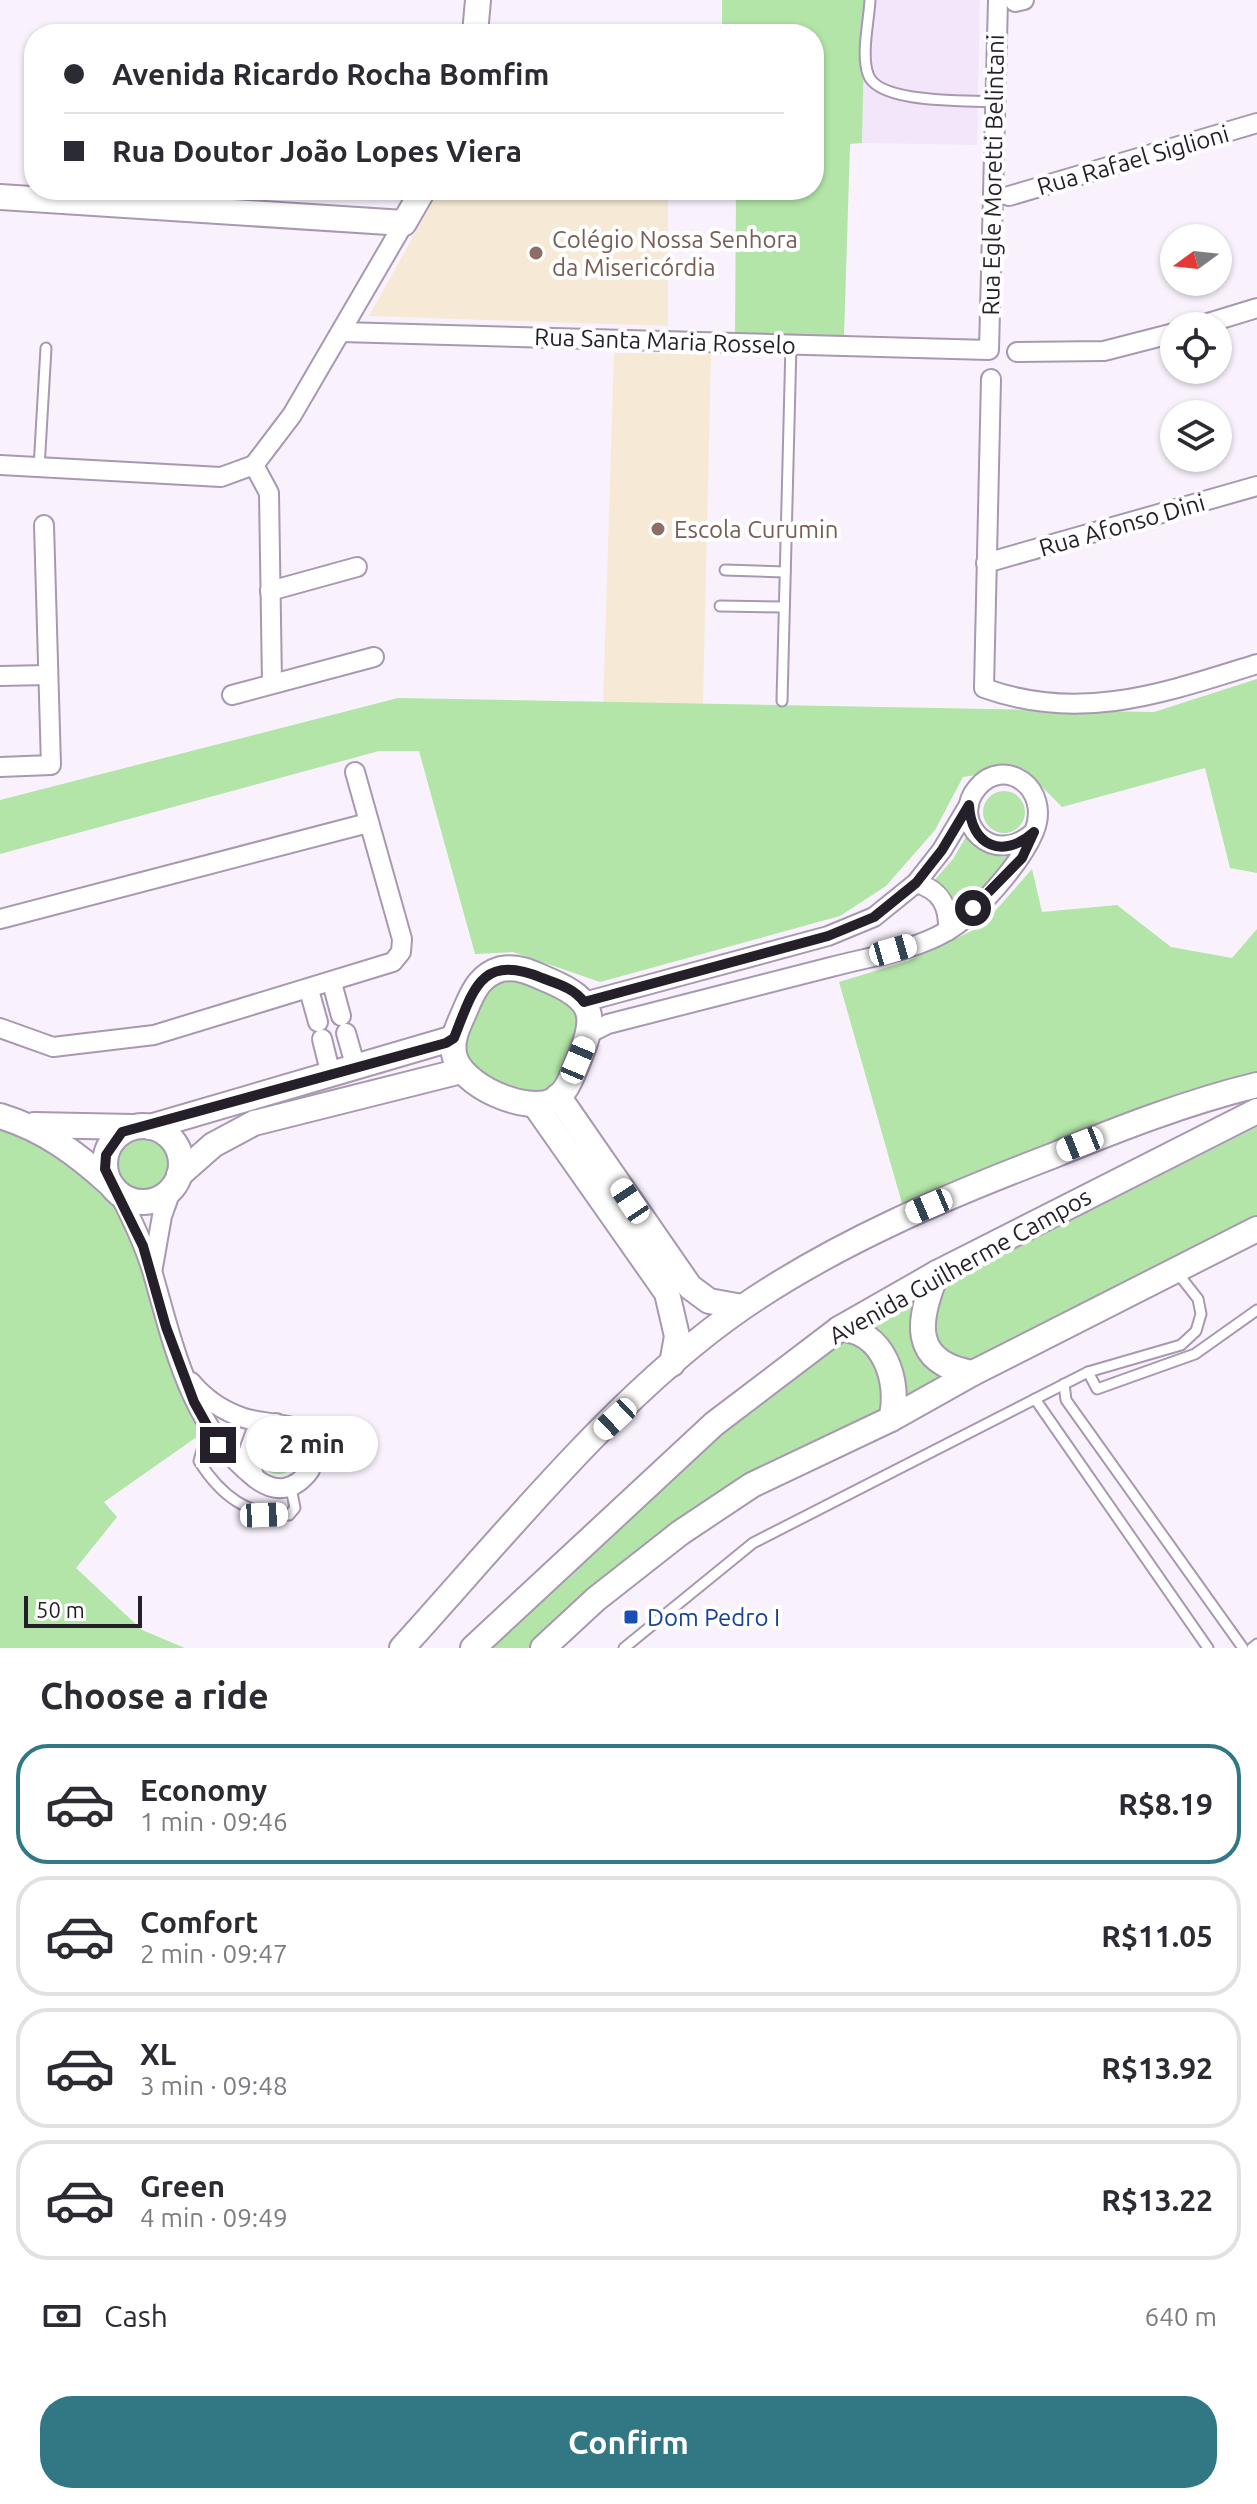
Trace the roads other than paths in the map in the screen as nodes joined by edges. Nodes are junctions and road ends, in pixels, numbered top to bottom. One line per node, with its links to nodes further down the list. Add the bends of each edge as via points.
1 (478, 0): 4 (street)
2 (870, 0): 5 (lane, via 866,71 879,90)
3 (1012, 1): 5 (street, Rua Egle Moretti Belintani)
4 (476, 24)
5 (995, 102): 19 (street, Rua Egle Moretti Belintani)
6 (1257, 123): 7 (street, Rua Rafael Siglioni)
7 (1009, 196)
8 (0, 197): 9 (street)
9 (24, 199)
10 (47, 200): 12 (street)
11 (417, 200): 12 (street)
12 (404, 223): 15 (street)
13 (1257, 308): 14 (street)
14 (1232, 316)
15 (341, 332): 17 (street, Rua Santa Maria Rosselo); 23 (street, via 292,415)
16 (1160, 337): 20 (street, via 1104,351)
17 (791, 344): 19 (street, Rua Santa Maria Rosselo); 30 (lane)
18 (46, 348): 24 (lane)
19 (989, 350)
20 (1017, 352)
21 (991, 379): 27 (street)
22 (0, 465): 24 (street)
23 (254, 465): 24 (street, via 221,477); 31 (street, via 269,493)
24 (39, 468)
25 (1257, 486): 27 (street, Rua Afonso Dini)
26 (44, 525): 36 (street)
27 (986, 563): 35 (street, via 984,688 1018,700 1107,703 1149,698)
28 (357, 567): 31 (street)
29 (725, 570): 30 (lane)
30 (785, 572): 33 (lane)
31 (270, 591): 38 (street)
32 (720, 606): 33 (lane)
33 (784, 607): 40 (lane)
34 (374, 657): 38 (street)
35 (1257, 664)
36 (48, 675): 37 (street); 41 (street, via 51,765)
37 (0, 676)
38 (272, 683): 39 (street)
39 (232, 695)
40 (782, 701)
41 (0, 767)
42 (355, 772): 44 (street)
43 (969, 805): 45 (street, via 977,835 990,845 1014,846); 45 (street, via 977,788 991,778 1010,776 1038,797 1040,815); 46 (street)
44 (368, 823): 47 (street); 49 (street, via 402,939 401,952 393,962)
45 (1034, 832): 48 (street, via 1022,858 1001,883)
46 (916, 883): 48 (street, via 942,898); 51 (street, via 851,928)
47 (0, 919)
48 (948, 931): 53 (street)
49 (332, 983): 50 (street); 55 (street)
50 (309, 990): 52 (street, via 154,1035 97,1043 53,1047); 57 (street)
51 (584, 1002): 53 (street); 54 (street, via 570,989 522,969 501,969 478,983)
52 (0, 1028)
53 (590, 1033): 59 (street, via 567,1087)
54 (454, 1038): 55 (street); 56 (street)
55 (356, 1068): 57 (street)
56 (461, 1071): 59 (street, via 470,1082 523,1104); 64 (street, via 254,1123 213,1145)
57 (331, 1075): 63 (street)
58 (1257, 1085): 70 (street, via 1105,1135 968,1189 827,1256)
59 (547, 1101): 70 (street, via 690,1287 709,1301); 73 (street, via 553,1125 667,1293 677,1336)
60 (1257, 1111): 69 (street, Avenida Guilherme Campos)
61 (0, 1116): 62 (street)
62 (28, 1124): 63 (street); 65 (street)
63 (143, 1126): 64 (street, via 172,1139 178,1150); 65 (street, via 122,1132 112,1142 106,1155)
64 (175, 1182): 65 (street, via 161,1197 147,1202 132,1201); 68 (street, via 162,1216)
65 (114, 1188): 68 (street)
66 (1257, 1229): 67 (street)
67 (1176, 1271): 74 (lane, via 1198,1299 1196,1331 1181,1345); 75 (street)
68 (153, 1273): 76 (street, via 164,1321)
69 (937, 1273): 72 (street, Avenida Guilherme Campos); 75 (street, via 921,1319 924,1340 936,1361)
70 (742, 1307): 73 (street)
71 (1257, 1310): 74 (lane, via 1195,1354 1097,1389)
72 (839, 1329): 79 (street, via 853,1329 870,1339 884,1357 895,1380); 86 (street, Avenida Guilherme Campos, via 714,1424)
73 (672, 1364): 85 (street, via 596,1437)
74 (1088, 1372): 77 (lane)
75 (973, 1373): 79 (street)
76 (187, 1378): 80 (street, via 228,1412); 81 (street)
77 (1064, 1384): 78 (lane); 90 (lane, via 1066,1400)
78 (1035, 1399): 88 (lane, via 753,1543); 89 (lane)
79 (891, 1419): 87 (street, via 752,1485 680,1533)
80 (276, 1423): 82 (street, via 265,1426 249,1444 247,1456); 83 (street, via 293,1425 311,1445 310,1470)
81 (208, 1429): 82 (street, via 235,1463); 83 (lane, via 199,1461 237,1502 264,1515 289,1515 295,1508)
82 (255, 1478): 83 (street, via 278,1489)
83 (291, 1488)
84 (1257, 1644): 91 (lane)
85 (402, 1648)
86 (473, 1648)
87 (543, 1648)
88 (624, 1648)
89 (1208, 1648)
90 (1243, 1648)
91 (1252, 1648)

